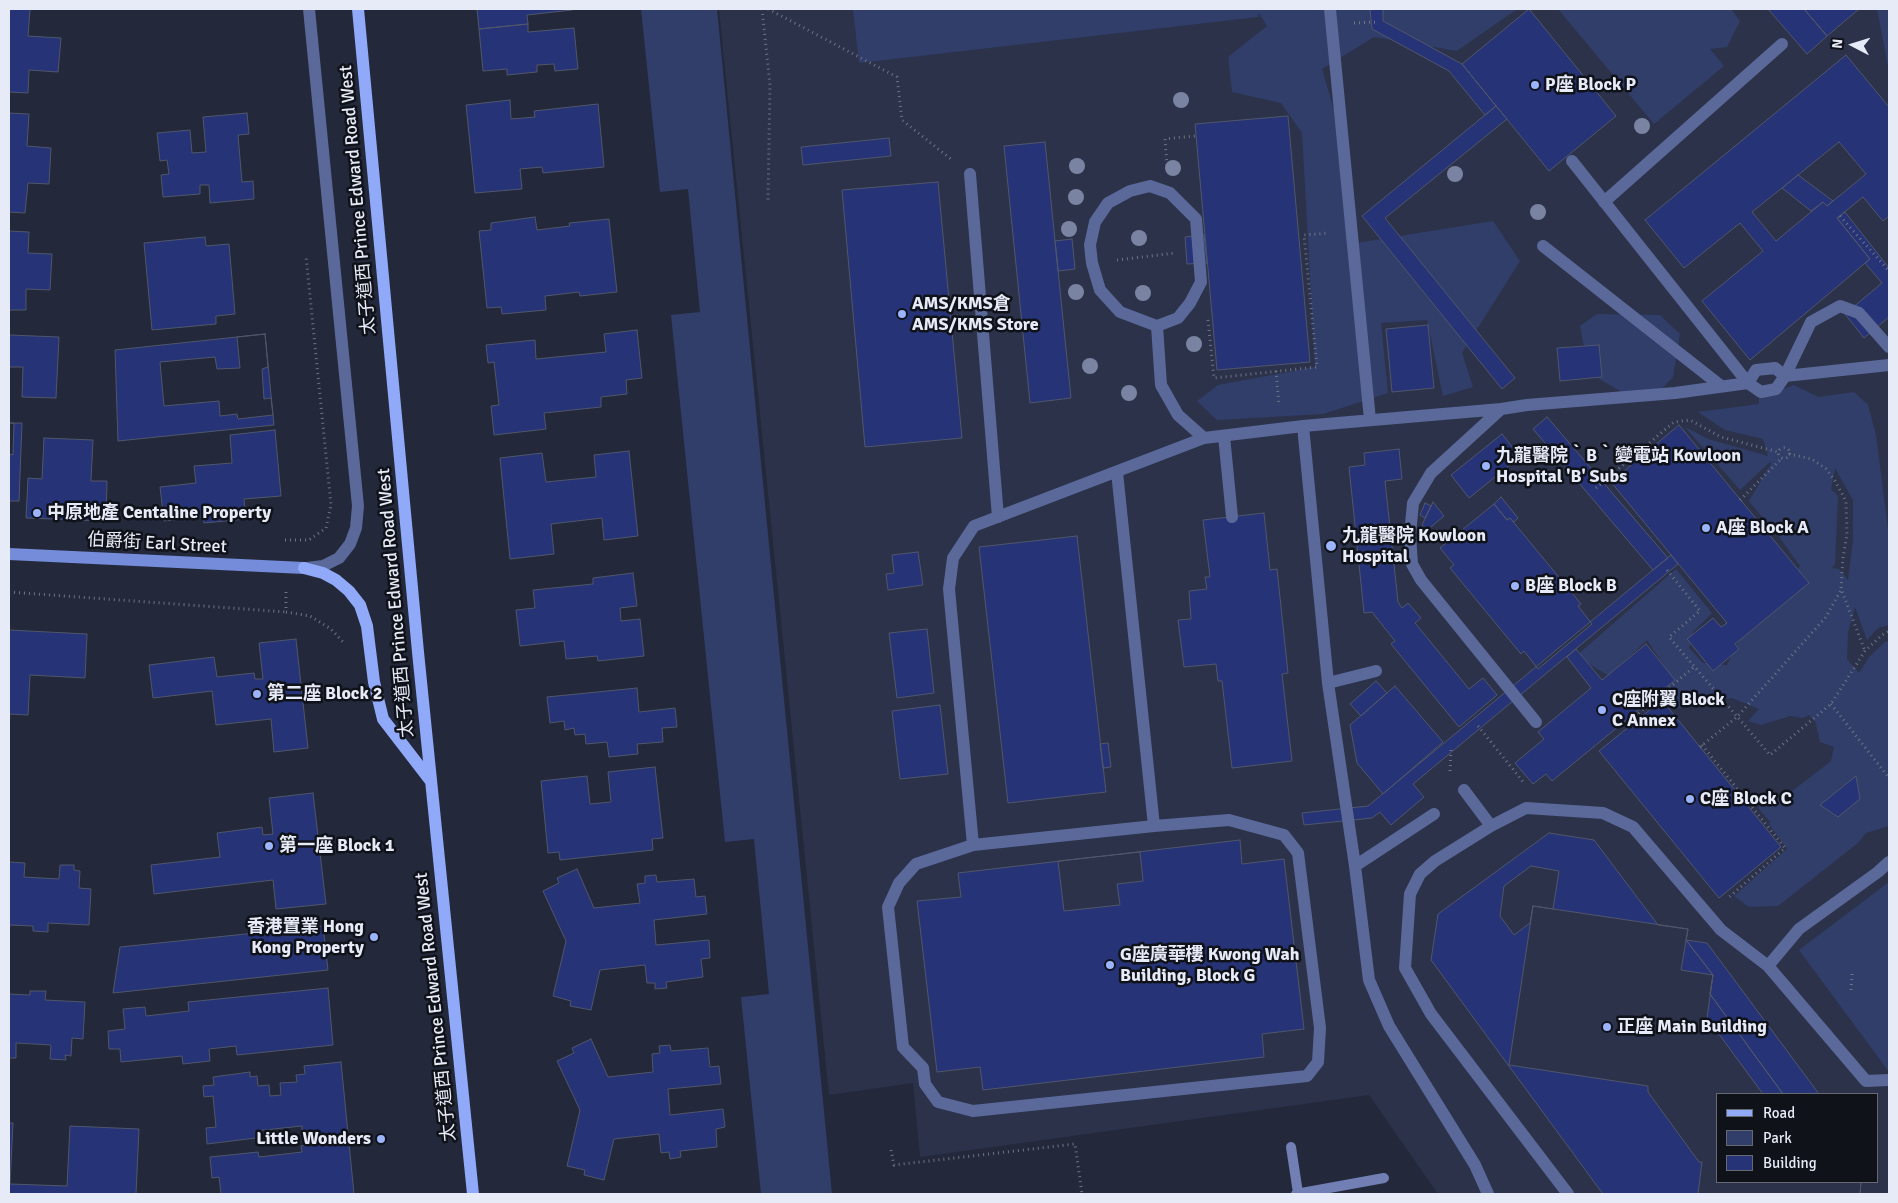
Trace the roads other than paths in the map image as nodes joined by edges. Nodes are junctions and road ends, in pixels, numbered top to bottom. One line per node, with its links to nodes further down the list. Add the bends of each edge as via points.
1 (309, 9): 24 (street, 太子道西 Prince Edward Road West, via 358,506 356,528 350,544 339,558 323,566)
2 (358, 9): 28 (main road, 太子道西 Prince Edward Road West)
3 (1330, 9): 16 (street)
4 (1782, 44): 7 (street)
5 (1572, 161): 7 (street)
6 (970, 174): 21 (street)
7 (1604, 202): 13 (street)
8 (1544, 246): 14 (street)
9 (1157, 326): 9 (street, via 1120,312 1100,290 1090,245 1095,222 1108,203 1130,190 1150,186 1170,194 1196,219 1201,282 1178,318); 19 (street, via 1161,385 1178,415)
10 (1889, 347): 12 (street, via 1859,313 1840,306 1811,322)
11 (1889, 365): 12 (street)
12 (1785, 376): 13 (street, via 1775,368 1756,370); 13 (street, via 1776,390 1761,392)
13 (1748, 383): 14 (street)
14 (1721, 386): 15 (street, via 1675,394 1527,404)
15 (1501, 409): 16 (street); 27 (street, via 1431,473 1413,503 1412,564 1421,580)
16 (1370, 420): 17 (street)
17 (1303, 426): 18 (street); 26 (street)
18 (1224, 436): 19 (street); 22 (street)
19 (1204, 438): 20 (street)
20 (1116, 472): 21 (street); 31 (street)
21 (998, 517): 33 (street, via 974,526 953,558 949,589)
22 (1232, 517)
23 (9, 554): 24 (street, 伯爵街 Earl Street)
24 (304, 568): 28 (main road, via 336,580 360,606 367,626 374,682 383,719)
25 (1376, 671): 26 (street)
26 (1328, 683): 35 (street)
27 (1536, 722)
28 (430, 781): 38 (main road, 太子道西 Prince Edward Road West)
29 (1464, 790): 32 (street)
30 (1434, 814): 35 (street)
31 (1154, 826): 33 (street); 33 (street, via 1229,820 1284,835 1298,853 1320,1028 1318,1062 1307,1076 974,1110 938,1102 925,1084 923,1068 903,1047 888,907 899,883 916,864)
32 (1491, 826): 36 (street, via 1526,808 1603,813 1633,827 1721,930); 40 (street, via 1420,874 1410,894 1405,968 1431,1014)
33 (973, 845)
34 (1889, 862): 36 (street, via 1798,929)
35 (1355, 866): 39 (street, via 1369,980 1389,1026 1475,1165)
36 (1768, 966): 37 (street, via 1866,1081)
37 (1889, 1080)
38 (473, 1194)
39 (1488, 1194)
40 (1568, 1194)

